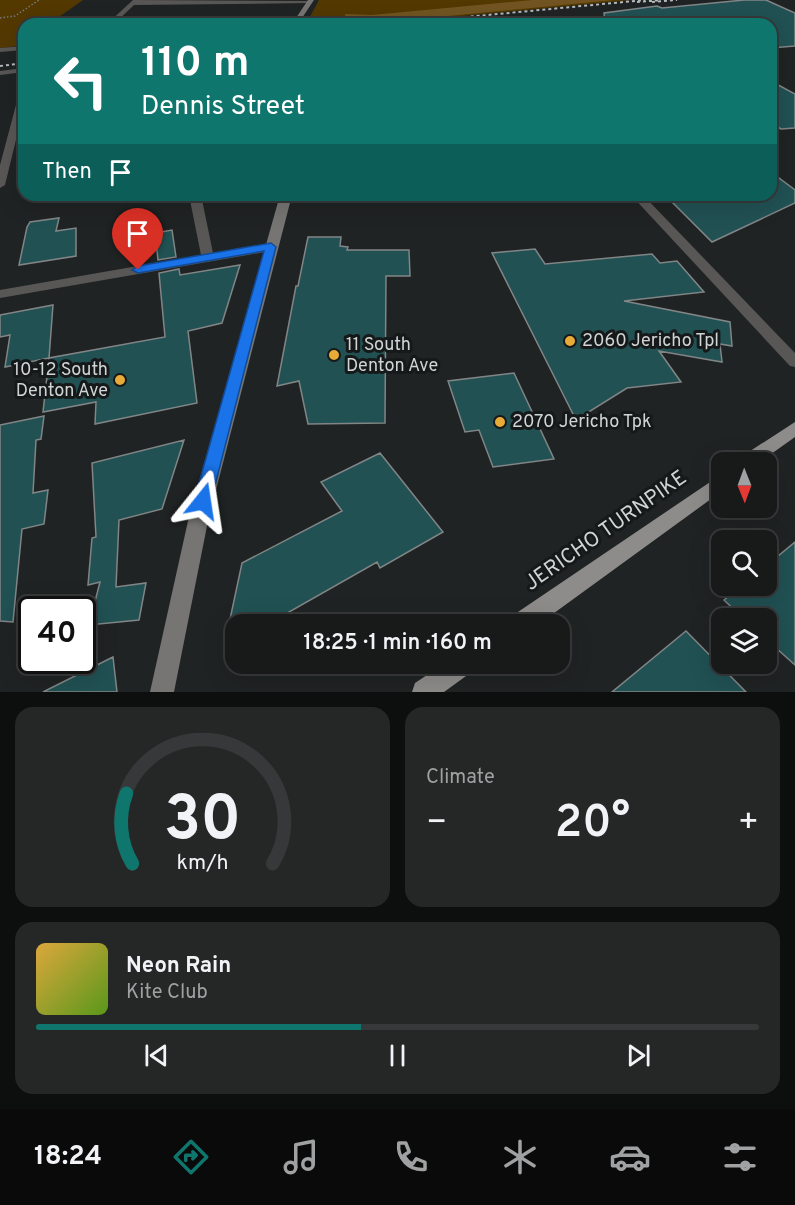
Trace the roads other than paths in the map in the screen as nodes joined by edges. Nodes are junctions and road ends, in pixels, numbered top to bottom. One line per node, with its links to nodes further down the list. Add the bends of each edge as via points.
1 (310, 1): 2 (street); 4 (street)
2 (134, 2): 3 (street)
3 (117, 18)
4 (299, 18)
5 (18, 48): 6 (street)
6 (0, 50)
7 (18, 71): 8 (street)
8 (0, 73)
9 (18, 114): 10 (street)
10 (0, 184)
11 (196, 201): 15 (street)
12 (284, 201): 14 (street)
13 (643, 201): 17 (street)
14 (271, 247): 15 (street); 23 (street, via 198,521)
15 (208, 258): 16 (street)
16 (0, 294)
17 (795, 362)
18 (795, 428): 19 (main road)
19 (761, 452)
20 (711, 489): 21 (main road, JERICHO TURNPIKE)
21 (534, 614)
22 (449, 674): 24 (main road)
23 (162, 692)
24 (424, 692)

